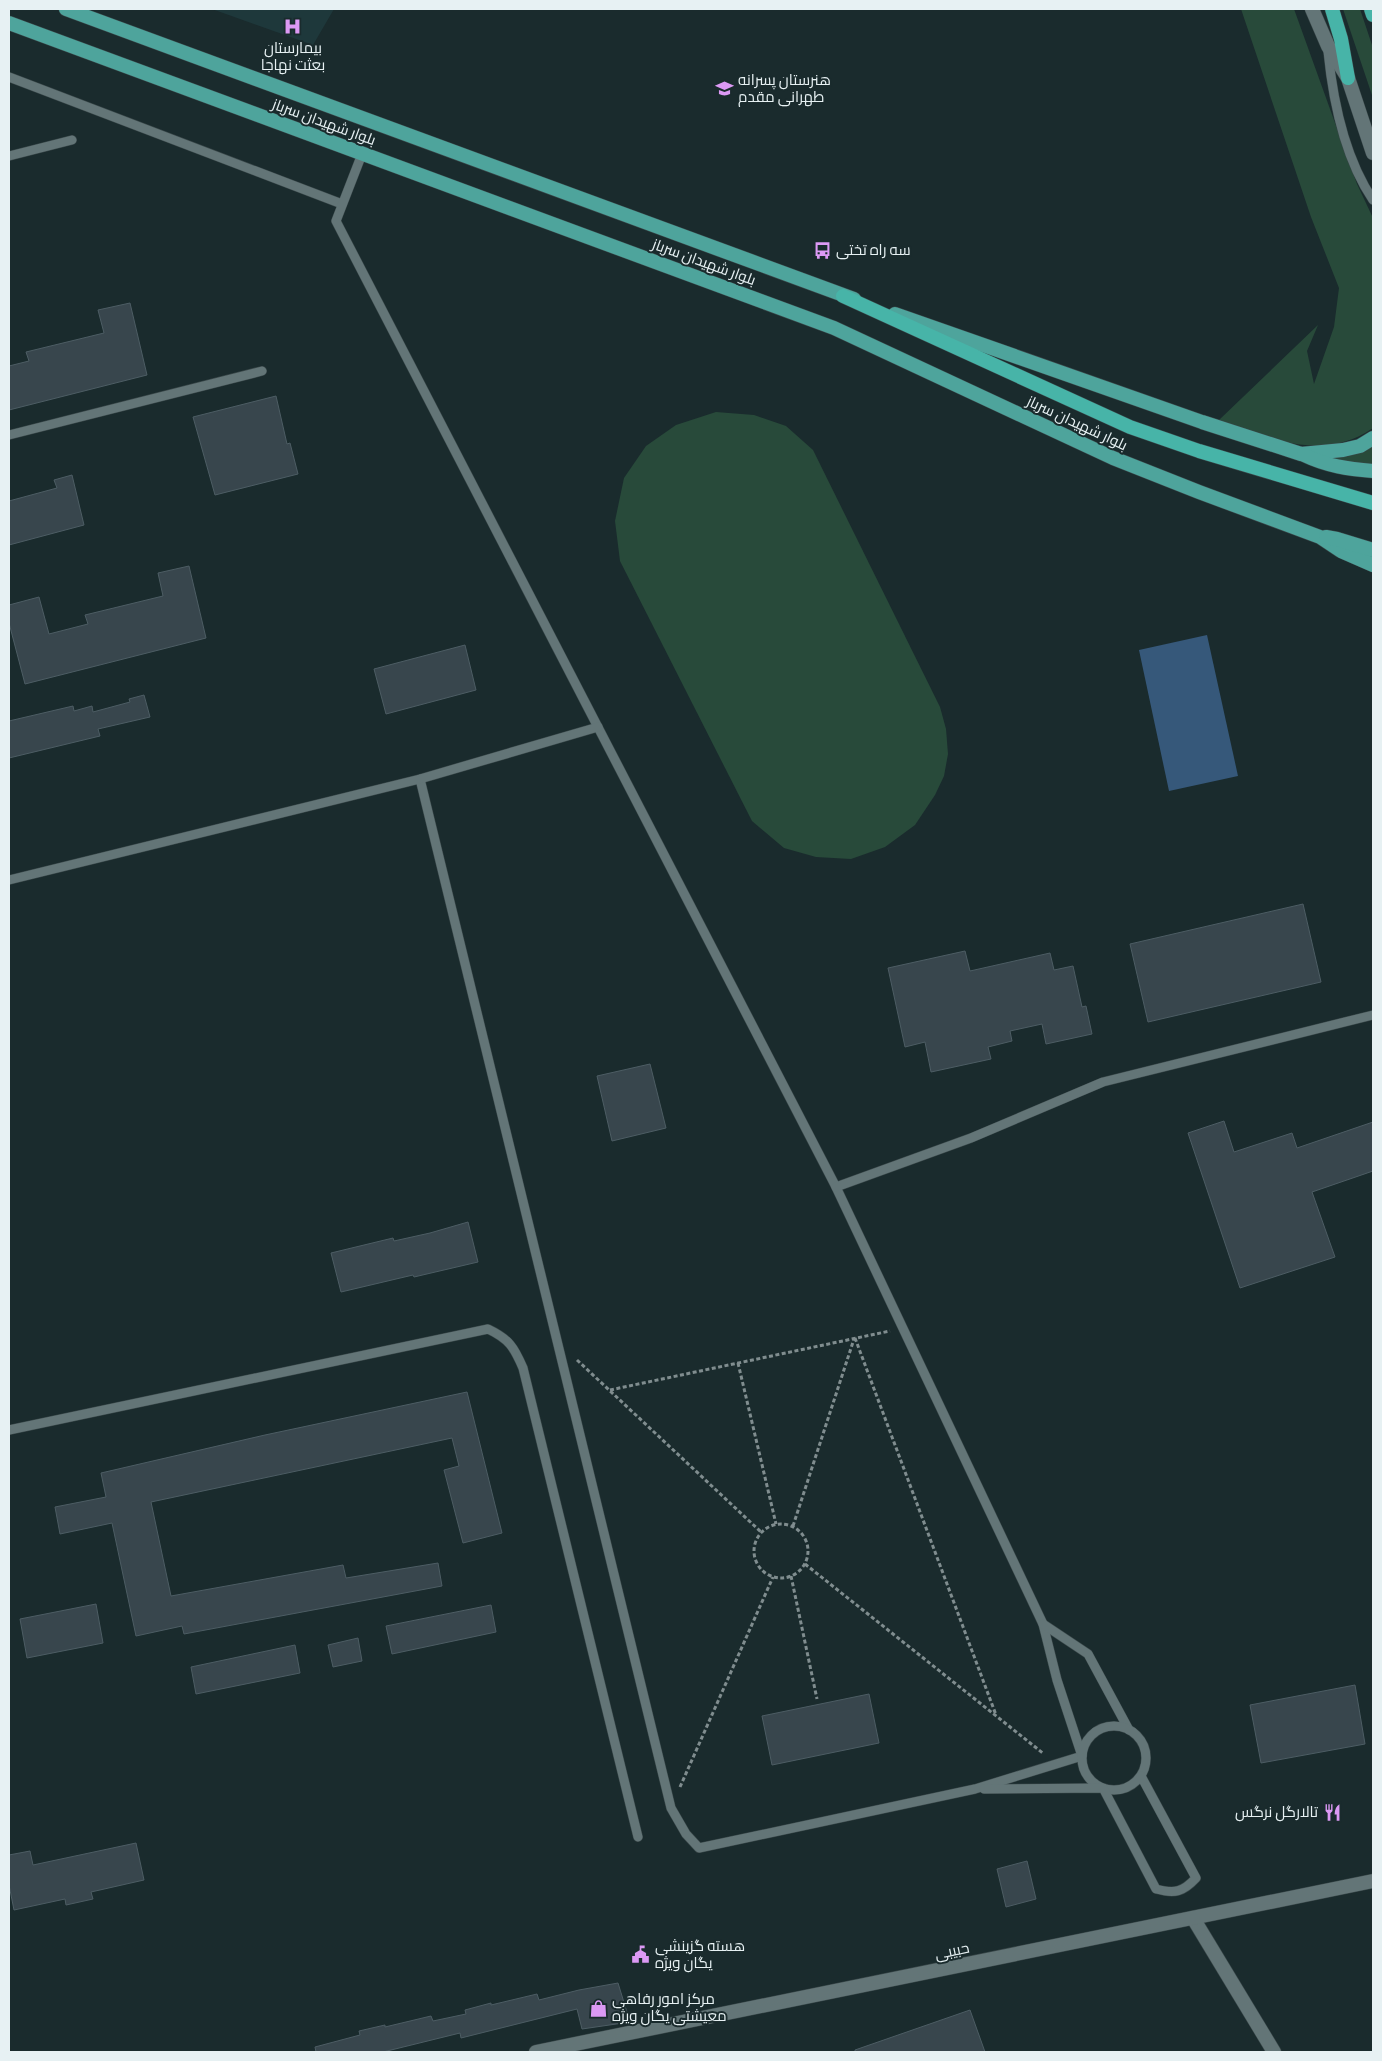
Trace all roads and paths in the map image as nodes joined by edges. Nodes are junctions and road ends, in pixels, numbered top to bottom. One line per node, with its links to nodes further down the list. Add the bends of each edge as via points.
1 (66, 9): 16 (main road, بلوار شهیدان سرباز)
2 (1312, 9): 7 (street)
3 (1332, 9): 9 (highway)
4 (1371, 9): 5 (highway)
5 (1373, 15)
6 (9, 23): 12 (main road, بلوار شهیدان سرباز)
7 (1328, 46): 9 (street); 14 (lane, via 1331,79 1345,137 1360,181)
8 (9, 77): 15 (lane)
9 (1348, 78): 11 (street)
10 (72, 140): 13 (lane)
11 (1373, 153)
12 (362, 154): 15 (lane); 23 (main road, بلوار شهیدان سرباز, via 834,328 1114,458)
13 (9, 156)
14 (1373, 200)
15 (342, 204): 26 (lane, via 336,221)
16 (843, 296): 20 (main road, بلوار شهیدان سرباز); 22 (highway, via 1130,427)
17 (262, 371): 18 (lane)
18 (9, 435)
19 (1373, 438): 20 (main road, بلوار شهیدان سرباز, via 1360,446 1343,450)
20 (1301, 454): 21 (main road, via 1344,469)
21 (1373, 471)
22 (1373, 503)
23 (1320, 537): 24 (main road, via 1337,538); 25 (main road, بلوار شهیدان سرباز)
24 (1373, 550)
25 (1373, 565)
26 (598, 727): 27 (lane); 30 (lane)
27 (420, 778): 28 (lane); 33 (lane)
28 (9, 880)
29 (1373, 1015): 30 (lane, via 1103,1082 971,1138)
30 (836, 1187): 31 (lane)
31 (903, 1328): 32 (path); 43 (lane)
32 (854, 1338): 34 (path); 38 (path); 45 (path)
33 (557, 1342): 35 (path); 52 (lane)
34 (738, 1363): 35 (path); 37 (path)
35 (610, 1390): 39 (path)
36 (9, 1430): 53 (lane, via 488,1328 504,1337 515,1349 523,1368)
37 (776, 1524): 38 (path); 39 (path)
38 (793, 1526): 40 (path, via 806,1538)
39 (761, 1532): 42 (path, via 754,1557 764,1572)
40 (805, 1564): 41 (path); 45 (path)
41 (791, 1576): 42 (path); 44 (path)
42 (773, 1577): 52 (path)
43 (1043, 1624): 46 (lane, via 1088,1654); 47 (lane)
44 (817, 1699)
45 (996, 1716): 48 (path)
46 (1130, 1730): 47 (lane, via 1109,1726 1099,1730 1090,1736); 49 (lane, via 1138,1737 1146,1756)
47 (1082, 1756): 48 (lane); 50 (lane, via 1087,1776)
48 (1057, 1764): 51 (lane)
49 (1140, 1776): 50 (lane, via 1124,1788); 50 (lane, via 1196,1878 1186,1888 1170,1893 1156,1889)
50 (1103, 1788): 51 (lane)
51 (975, 1789): 52 (lane, via 699,1848 686,1834)
52 (671, 1808)
53 (638, 1837)
54 (1373, 1881): 55 (street, حبیبی)
55 (1193, 1918): 56 (street, حبیبی); 57 (street)
56 (536, 2052)
57 (1274, 2052)

